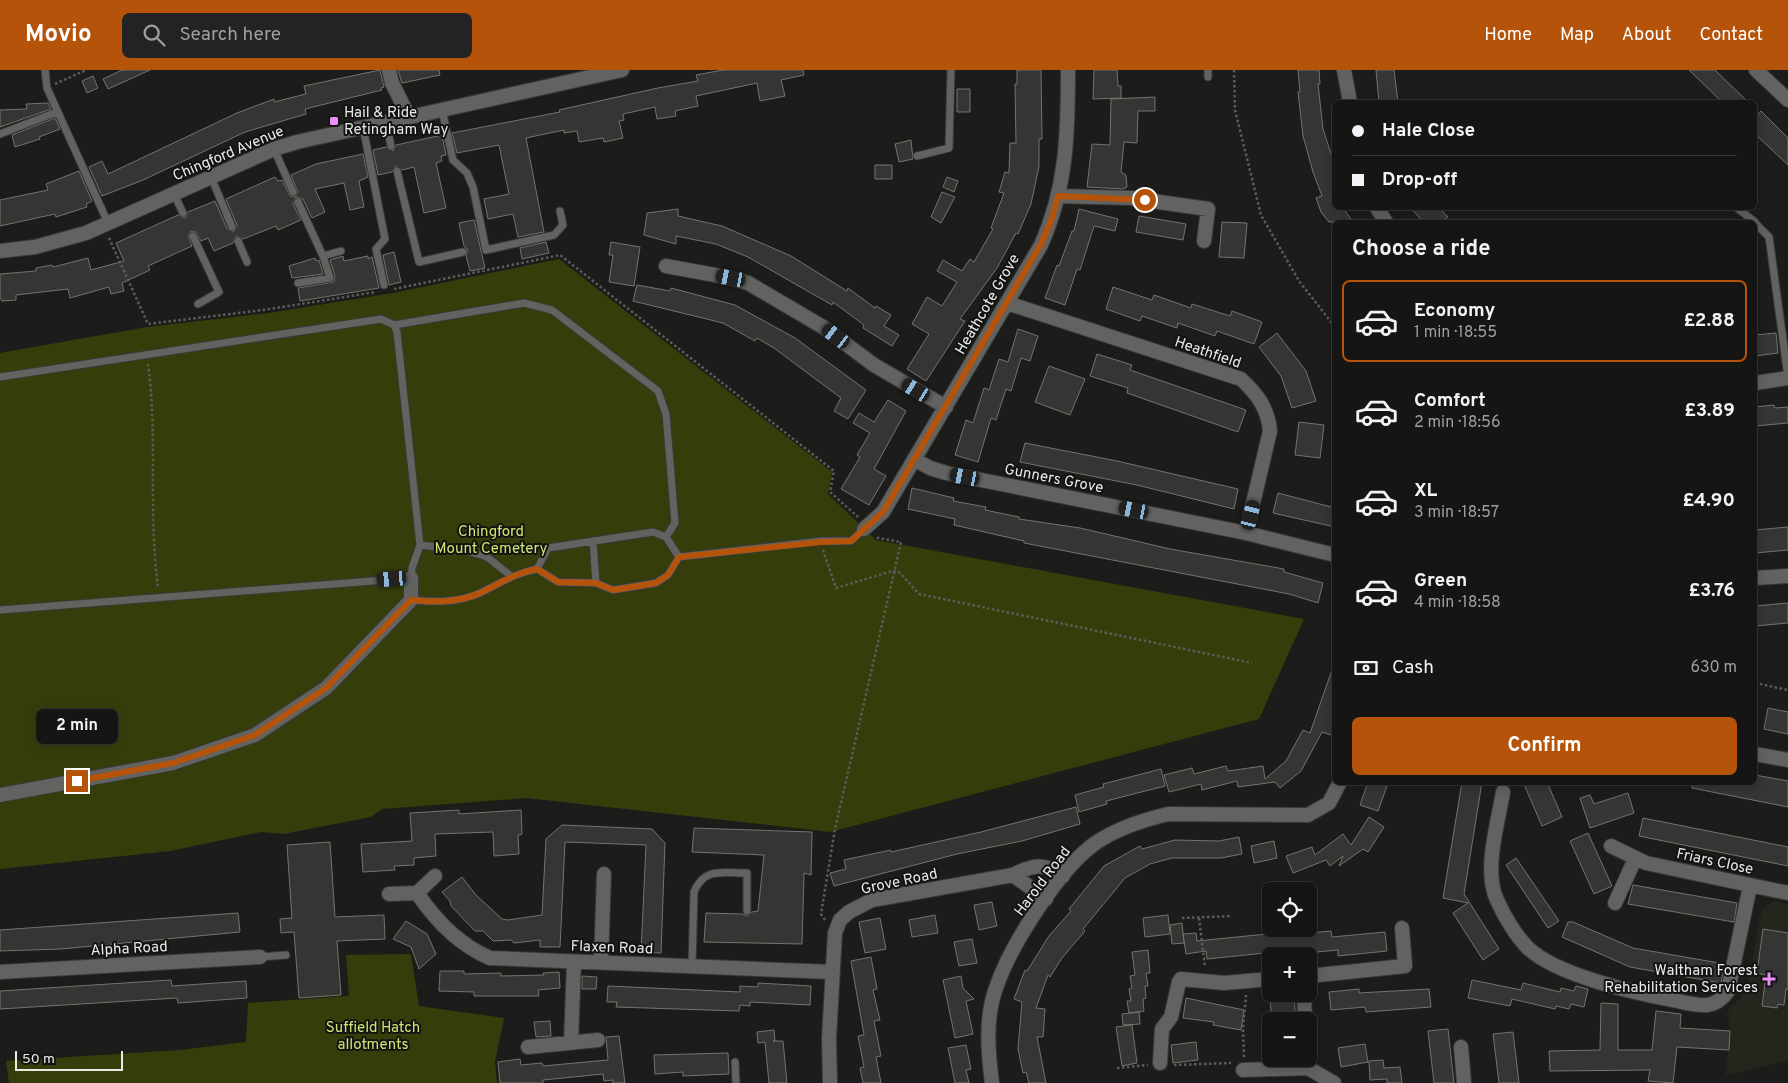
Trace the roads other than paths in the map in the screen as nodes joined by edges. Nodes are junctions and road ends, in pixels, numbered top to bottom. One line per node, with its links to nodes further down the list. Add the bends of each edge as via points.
1 (45, 70): 12 (lane, via 47,88)
2 (389, 70): 13 (street)
3 (622, 70): 8 (street, Chingford Avenue)
4 (951, 70): 19 (lane, via 950,148)
5 (1068, 70): 24 (street, Heathcote Grove, via 1066,159)
6 (1344, 70): 9 (street)
7 (1756, 70): 10 (street)
8 (586, 74): 11 (street, Chingford Avenue)
9 (1350, 100)
10 (1788, 100)
11 (442, 110): 13 (street, Chingford Avenue); 27 (lane, via 453,160 467,173 473,187 486,250 554,235 562,225)
12 (57, 112): 16 (lane); 30 (lane)
13 (409, 117): 14 (street, Chingford Avenue)
14 (386, 122): 15 (street, Chingford Avenue); 17 (lane)
15 (363, 127): 18 (street, Chingford Avenue); 43 (lane, via 385,239 376,248)
16 (0, 134)
17 (392, 146)
18 (274, 149): 21 (street, Chingford Avenue); 22 (lane)
19 (917, 156)
20 (397, 171): 38 (lane, via 419,262)
21 (211, 177): 23 (street, Chingford Avenue); 32 (lane)
22 (294, 192)
23 (174, 194): 28 (lane); 30 (street, Chingford Avenue)
24 (1058, 196): 35 (street, via 1131,198 1208,209); 44 (street, Heathcote Grove, via 1041,244)
25 (298, 202): 39 (lane)
26 (1739, 210): 29 (lane)
27 (560, 211)
28 (183, 213)
29 (1751, 220)
30 (105, 224): 37 (street, Chingford Avenue, via 64,241)
31 (1757, 225): 48 (lane, via 1769,237)
32 (232, 227)
33 (193, 236): 45 (lane, via 219,292)
34 (238, 241): 40 (lane)
35 (1204, 241)
36 (341, 250): 39 (lane)
37 (0, 251)
38 (463, 252)
39 (323, 256): 42 (lane, via 330,278)
40 (247, 262)
41 (666, 266): 50 (street, via 748,283 823,327 874,365)
42 (298, 283)
43 (384, 285)
44 (1007, 303): 50 (street, Heathcote Grove); 53 (street, Heathfield, via 1241,379 1254,390 1269,417 1270,430)
45 (198, 304)
46 (394, 325): 47 (lane, via 381,319); 54 (lane, via 524,303 552,310 658,391 666,414 675,524); 56 (lane)
47 (0, 377)
48 (1788, 377): 49 (street)
49 (1757, 383)
50 (946, 407): 51 (street, Heathcote Grove)
51 (914, 459): 52 (street, Heathcote Grove, via 883,512); 53 (street, Gunners Grove, via 946,473)
52 (866, 527): 58 (lane, via 851,541)
53 (1246, 533): 57 (street, Gunners Grove)
54 (666, 537): 55 (lane, via 652,532); 58 (lane)
55 (593, 541): 59 (lane, via 548,548); 64 (lane)
56 (420, 545): 60 (lane, via 464,550 487,557); 62 (lane)
57 (1332, 554)
58 (679, 557): 64 (lane, via 668,575 656,583 613,590)
59 (537, 569): 60 (lane); 64 (lane, via 558,582)
60 (511, 576): 65 (lane, via 470,596 439,603)
61 (1788, 576): 63 (street)
62 (411, 578): 65 (street); 66 (lane)
63 (1757, 578)
64 (596, 583)
65 (411, 600): 71 (street, via 326,688 255,735 173,763)
66 (0, 610)
67 (1757, 754): 68 (street)
68 (1788, 760)
69 (1338, 785): 77 (street, Harold Road, via 1328,803 1308,815 1168,814 1147,819 1098,841)
70 (1503, 792): 78 (street, via 1490,871 1497,900 1528,948 1576,974 1630,992 1689,1003 1707,1005 1716,1002 1728,991)
71 (0, 795)
72 (1611, 846): 73 (street, Friars Close)
73 (1635, 859): 78 (street, Friars Close); 83 (street)
74 (604, 874): 89 (street)
75 (1014, 875): 77 (street, Grove Road, via 1028,867 1042,865); 82 (street); 92 (street, Grove Road, via 872,900 858,906 840,920 835,933)
76 (435, 876): 79 (street)
77 (1063, 876): 82 (street, Harold Road)
78 (1750, 886): 80 (street, Friars Close)
79 (417, 893): 81 (street); 88 (street, Flaxen Road, via 462,944 476,952 490,958)
80 (1788, 893)
81 (389, 894)
82 (1046, 899): 106 (street, Harold Road, via 1015,947 996,989 988,1039)
83 (1615, 903)
84 (747, 911): 90 (lane, via 747,873 708,873 698,880 694,892)
85 (1402, 928): 93 (street, via 1405,966)
86 (286, 955): 87 (lane)
87 (260, 957): 91 (street, Alpha Road)
88 (574, 962): 89 (street, Flaxen Road); 96 (street)
89 (601, 962): 90 (street, Flaxen Road)
90 (692, 966): 92 (street, Flaxen Road)
91 (0, 972)
92 (832, 972): 105 (street, Grove Road)
93 (1317, 975)
94 (1262, 980): 100 (street, via 1224,983 1186,978 1178,982 1171,1018 1162,1029)
95 (598, 1040): 96 (street)
96 (571, 1042): 97 (street)
97 (528, 1047)
98 (1461, 1047): 108 (street)
99 (735, 1062): 104 (lane)
100 (1160, 1063)
101 (1262, 1067): 103 (street)
102 (1311, 1067): 107 (street)
103 (1244, 1068)
104 (736, 1083)
105 (830, 1083)
106 (992, 1083)
107 (1334, 1083)
108 (1464, 1083)

